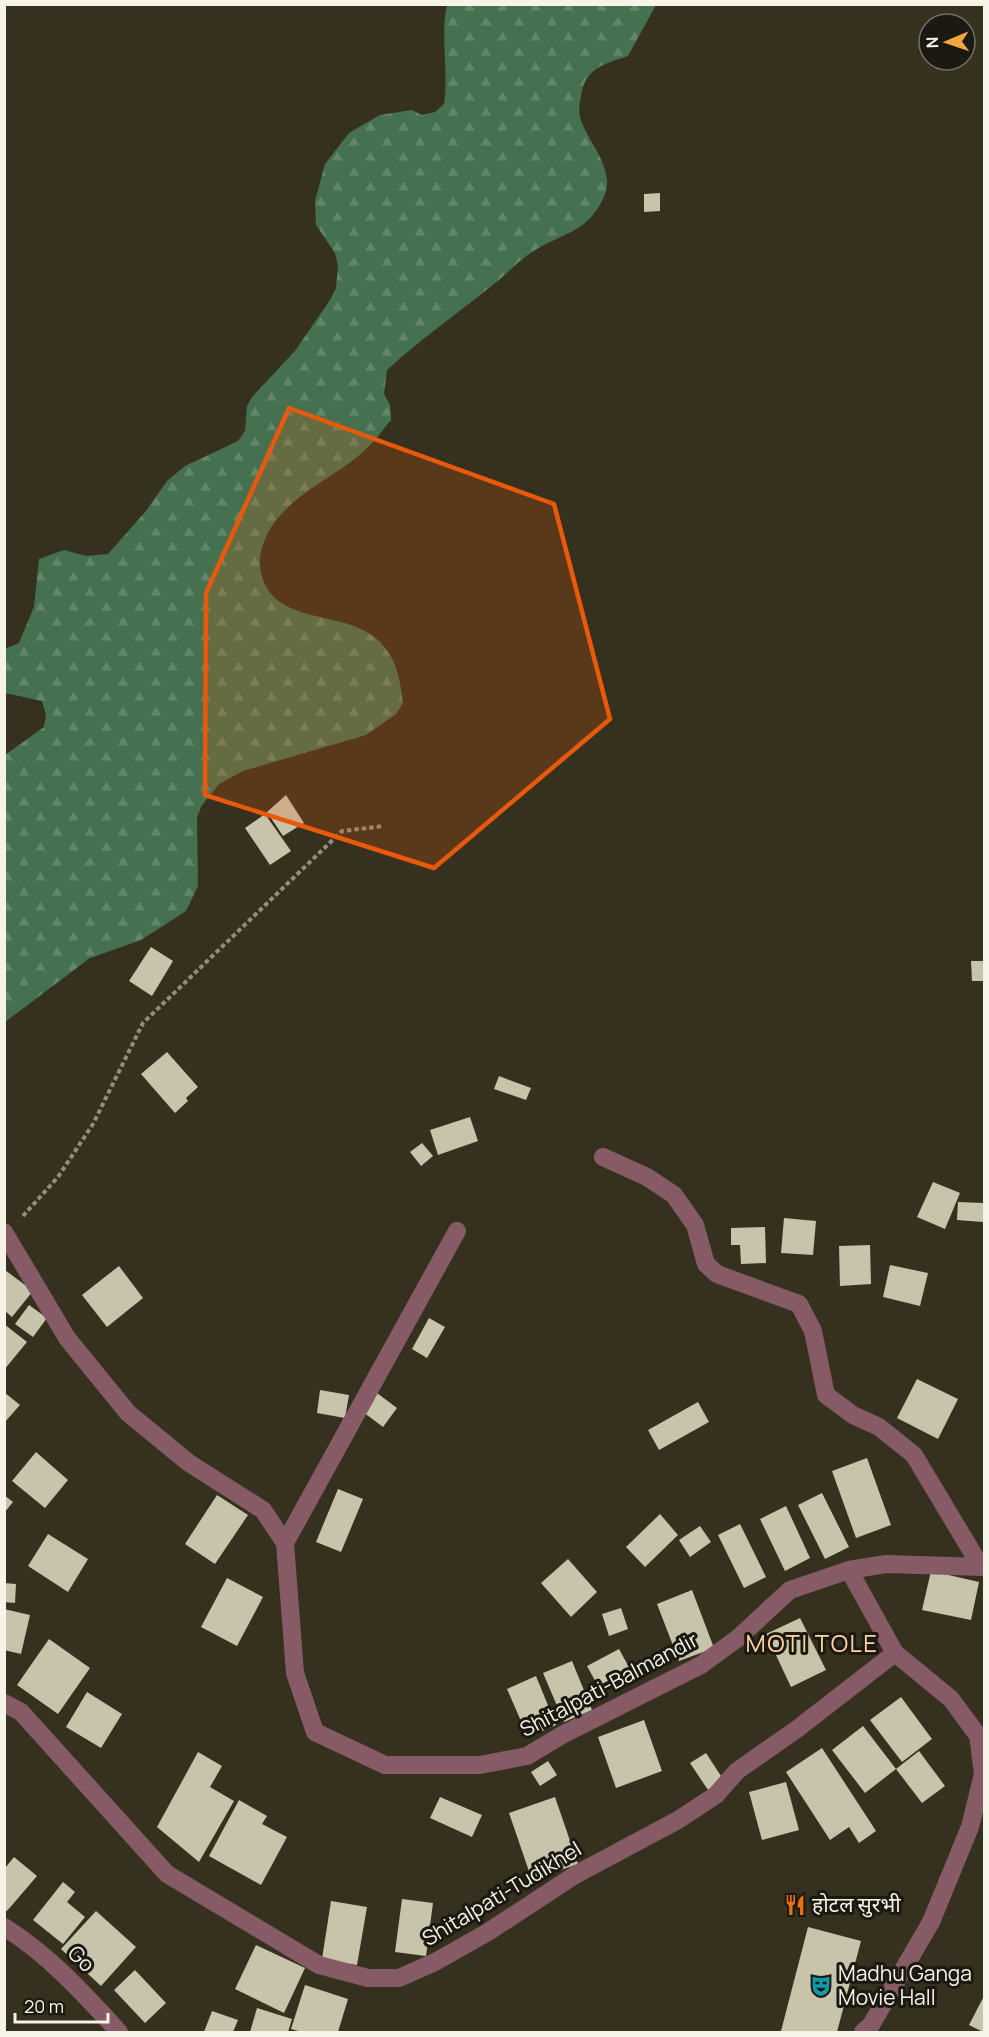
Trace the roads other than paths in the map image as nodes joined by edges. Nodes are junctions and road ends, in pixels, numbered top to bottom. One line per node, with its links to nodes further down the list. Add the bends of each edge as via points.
1 (603, 1157): 5 (street, via 648,1177 674,1195 695,1225 706,1264 717,1274 800,1304 813,1330 826,1395 853,1416 879,1427 914,1455)
2 (457, 1231): 4 (street)
3 (6, 1234): 4 (street, Shitalpati-Balmandir, via 68,1338 128,1413 189,1463 263,1510)
4 (285, 1543): 6 (street, Shitalpati-Balmandir, via 295,1673 315,1732 385,1765 480,1766 527,1756 701,1665 738,1638 789,1590)
5 (983, 1567): 6 (street, Shitalpati-Balmandir, via 886,1564)
6 (849, 1570): 7 (street)
7 (895, 1653): 8 (street, Shitalpati-Tudikhel, via 737,1771 716,1795 678,1820 575,1875 488,1932 399,1978 368,1978 319,1965 167,1874 21,1712); 9 (street, via 951,1699)
8 (4, 1703)
9 (981, 1739): 12 (street, via 983,1774 970,1827 931,1922 871,2025)
10 (4, 1927): 11 (street, Go, via 29,1942)
11 (119, 2032)
12 (863, 2032)

